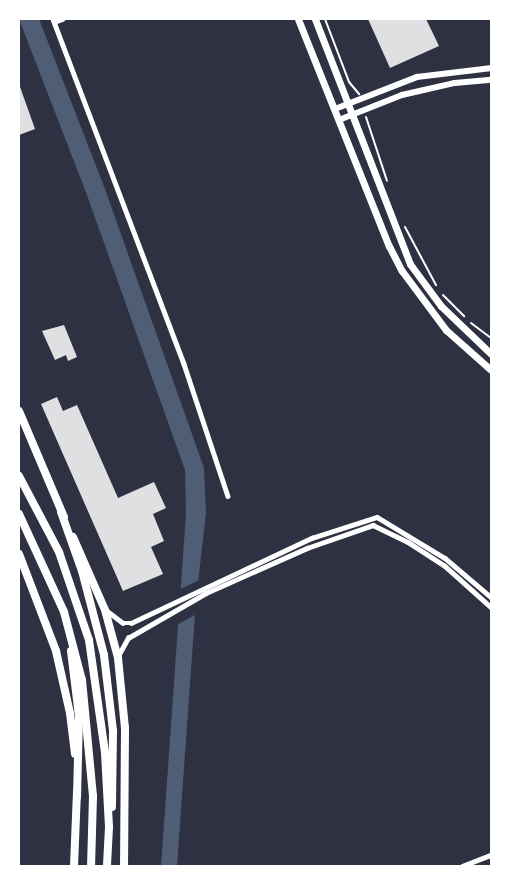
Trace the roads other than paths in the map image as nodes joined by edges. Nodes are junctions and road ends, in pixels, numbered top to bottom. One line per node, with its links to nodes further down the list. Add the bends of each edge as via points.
1 (62, 19): 4 (street)
2 (298, 19): 8 (main road)
3 (315, 19): 7 (main road)
4 (54, 20): 16 (street, via 184,364)
5 (491, 68): 7 (street, via 416,77)
6 (491, 80): 9 (street, via 402,95)
7 (348, 104): 8 (street); 9 (main road)
8 (334, 109): 10 (main road)
9 (352, 114): 10 (street); 11 (main road, via 410,264 442,306)
10 (339, 120): 12 (main road, via 402,271 446,330)
11 (491, 353): 12 (main road, via 482,357)
12 (481, 362): 13 (main road)
13 (491, 370)
14 (19, 411): 17 (main road)
15 (19, 476): 26 (main road, via 59,552 89,640 101,713)
16 (228, 496)
17 (61, 512): 23 (main road); 26 (main road, via 94,614 107,674 114,787)
18 (19, 514): 20 (main road)
19 (19, 554): 25 (main road, via 56,651 70,712)
20 (54, 586): 25 (main road, via 70,644 75,679 80,749); 29 (main road, via 74,642 82,680 93,796)
21 (491, 597): 23 (street, via 445,558 377,517 312,538 132,623 123,623)
22 (491, 608): 24 (street, via 445,566 408,542 373,525 307,548 206,593 128,638)
23 (105, 610): 24 (main road)
24 (118, 658): 31 (main road, via 125,728)
25 (77, 797): 28 (main road)
26 (109, 828): 30 (main road)
27 (491, 855): 32 (street)
28 (74, 866)
29 (91, 866)
30 (107, 866)
31 (124, 866)
32 (462, 866)

